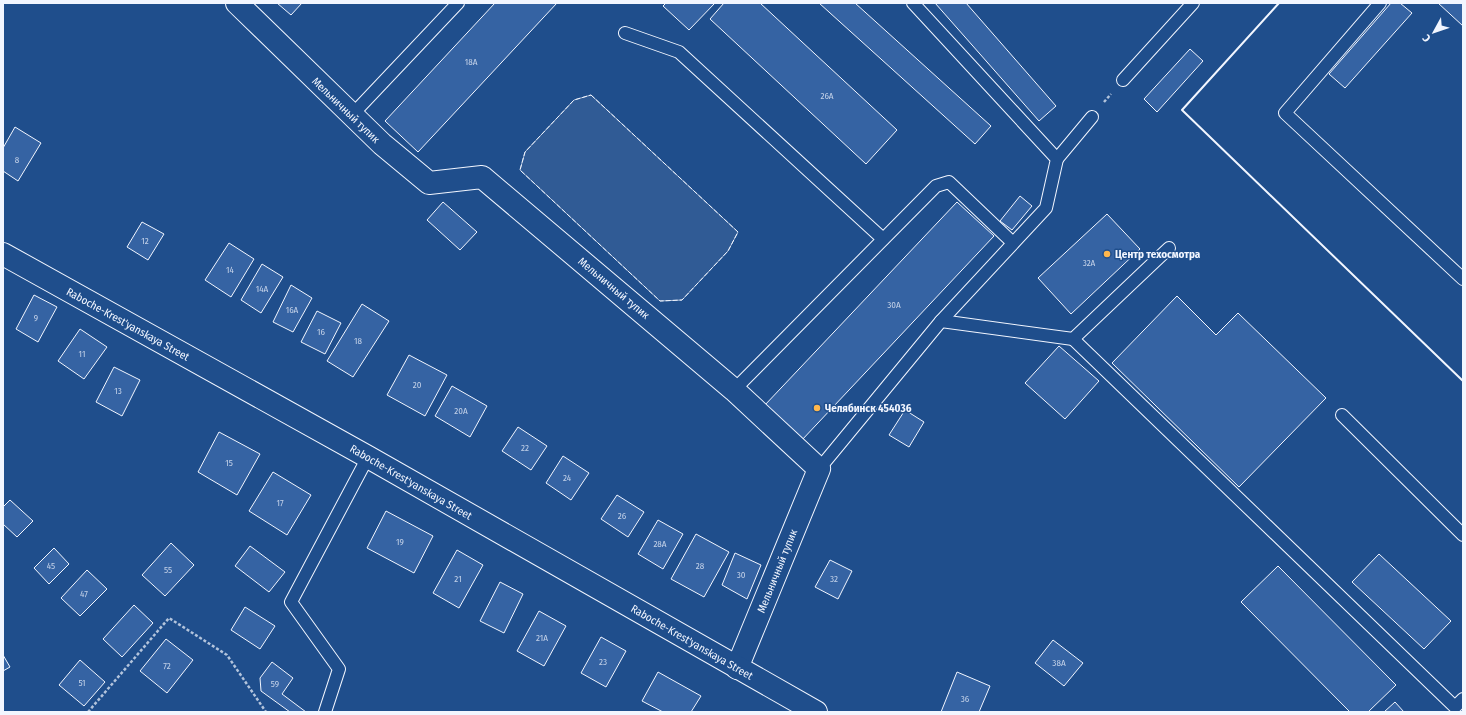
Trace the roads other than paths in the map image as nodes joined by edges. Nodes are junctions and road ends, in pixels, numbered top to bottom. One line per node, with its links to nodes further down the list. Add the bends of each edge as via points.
1 (237, 3): 8 (street, Мельничный тупик)
2 (458, 3): 8 (lane)
3 (912, 3): 10 (lane)
4 (1193, 3): 7 (lane)
5 (1380, 3): 15 (lane, via 1285,113)
6 (625, 33): 11 (lane, via 679,52)
7 (1123, 80)
8 (352, 115): 18 (street, Мельничный тупик, via 429,183 482,177)
9 (1092, 117): 10 (lane)
10 (1057, 159): 12 (lane, via 1046,208)
11 (883, 239): 12 (lane, via 936,186 949,182); 18 (lane)
12 (1013, 243): 16 (lane)
13 (1169, 248): 17 (lane)
14 (3, 254): 20 (street, Raboche-Krest'yanskaya Street)
15 (1463, 279)
16 (941, 321): 17 (lane); 21 (lane)
17 (1073, 339): 24 (lane, via 1455,707)
18 (734, 390): 21 (street, Мельничный тупик)
19 (1342, 415): 22 (lane)
20 (368, 457): 23 (street, Raboche-Krest'yanskaya Street); 25 (lane, via 291,602 339,669)
21 (819, 469): 23 (street, Мельничный тупик)
22 (1463, 535)
23 (737, 668): 26 (street, Raboche-Krest'yanskaya Street)
24 (1463, 699)
25 (325, 712)
26 (816, 712)

